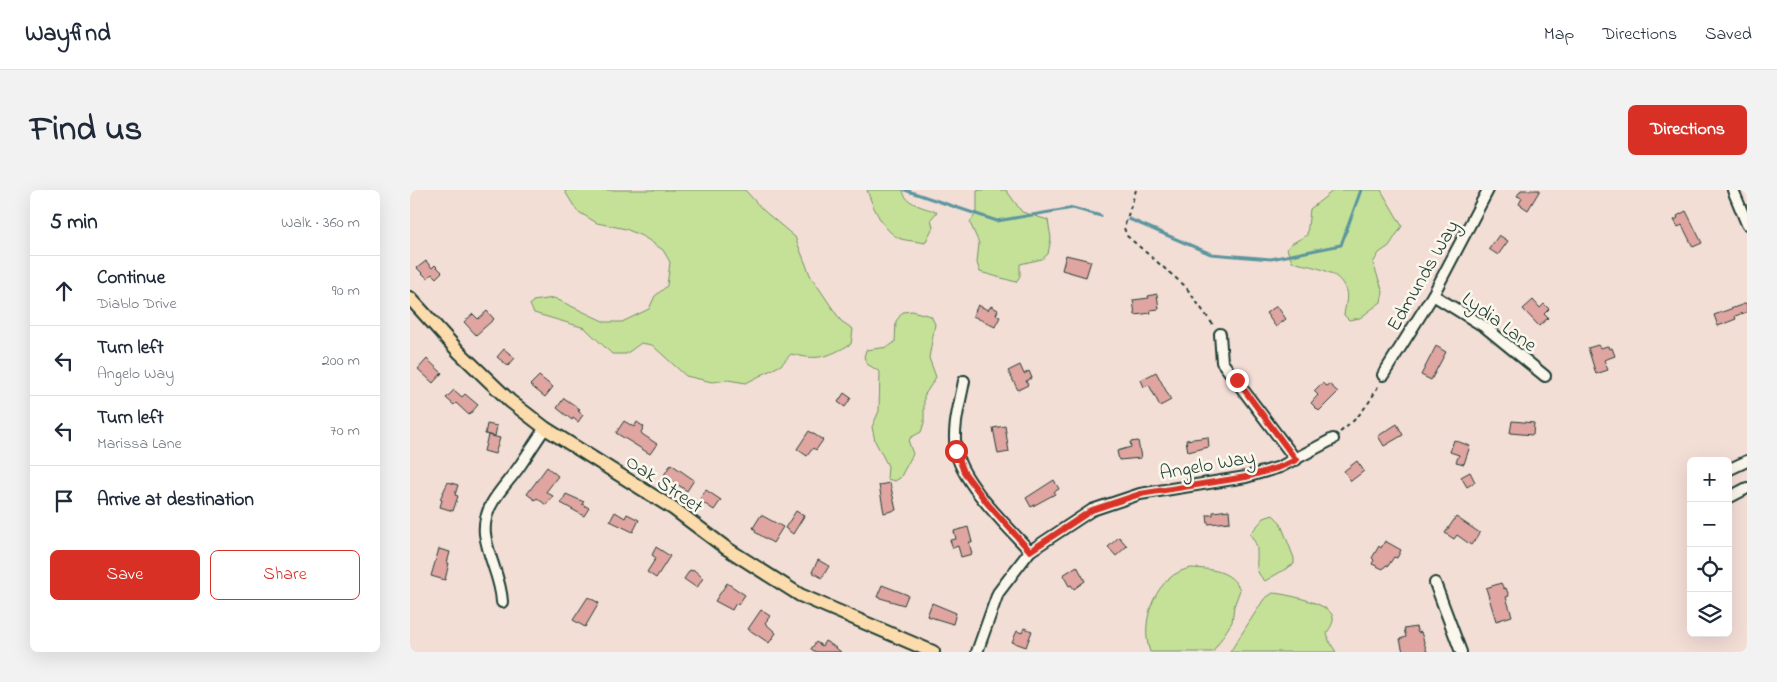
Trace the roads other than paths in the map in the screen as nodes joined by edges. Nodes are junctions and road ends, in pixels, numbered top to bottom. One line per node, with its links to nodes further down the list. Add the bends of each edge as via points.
1 (1488, 190): 4 (street, Edmunds Way)
2 (1733, 190): 3 (street)
3 (1747, 224)
4 (1433, 295): 7 (street, Edmunds Way); 8 (street, Lydia Lane, via 1485,327)
5 (410, 298): 10 (main road, Oak Street, via 460,353 510,401)
6 (1220, 334): 12 (street, via 1222,362)
7 (1383, 375)
8 (1545, 376)
9 (964, 381): 17 (street, via 956,429 956,451 961,465 987,503)
10 (545, 428): 19 (street, via 503,486 488,513 485,535); 20 (main road, Oak Street, via 674,509 726,548 800,595)
11 (1333, 438): 12 (street, Angelo Way)
12 (1296, 460): 17 (street, Angelo Way, via 1246,477 1140,494 1092,510)
13 (1747, 461): 14 (street)
14 (1732, 468)
15 (1747, 488): 16 (street)
16 (1732, 496)
17 (1030, 551): 21 (street, Angelo Way, via 998,593)
18 (1435, 583): 22 (street)
19 (502, 602)
20 (933, 652)
21 (977, 652)
22 (1461, 652)

